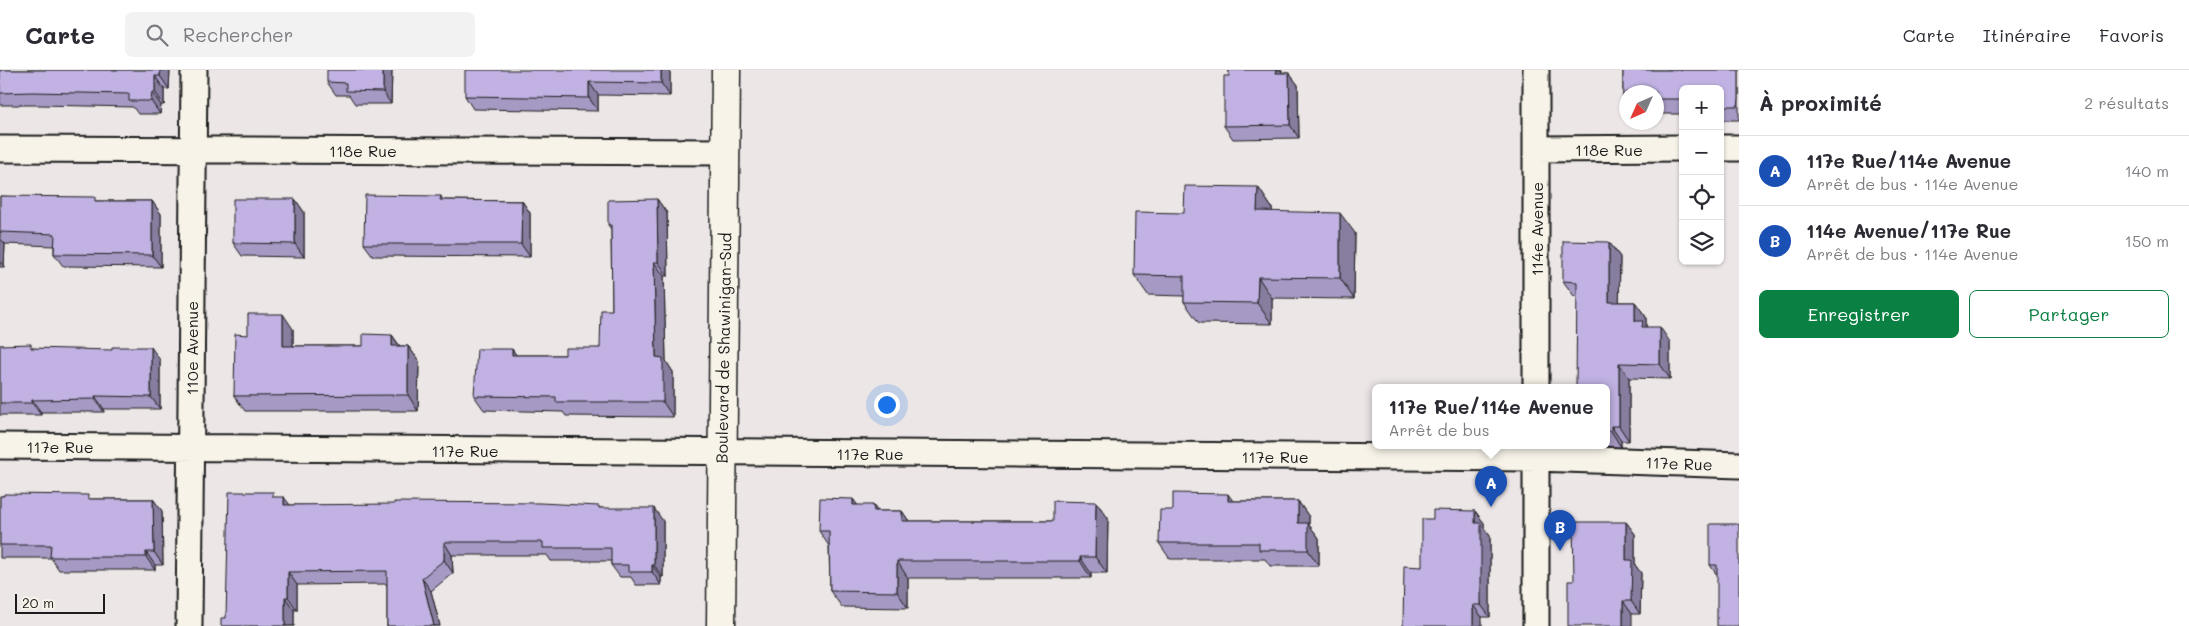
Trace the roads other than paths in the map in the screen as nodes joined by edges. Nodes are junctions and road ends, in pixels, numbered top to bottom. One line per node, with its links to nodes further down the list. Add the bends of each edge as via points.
1 (194, 70): 9 (street, 110e Avenue)
2 (726, 70): 10 (main road, Boulevard de Shawinigan-Sud)
3 (1536, 70): 8 (street, 114e Avenue)
4 (0, 148): 9 (street, 118e Rue)
5 (1679, 148): 8 (street, 118e Rue)
6 (1724, 148): 7 (street)
7 (1739, 148)
8 (1536, 149): 11 (street, 114e Avenue)
9 (193, 150): 10 (street, 118e Rue); 13 (street, 110e Avenue)
10 (725, 152): 14 (main road, Boulevard de Shawinigan-Sud)
11 (1536, 384)
12 (0, 446): 13 (street, 117e Rue)
13 (191, 447): 14 (street, 117e Rue); 17 (street, 110e Avenue)
14 (722, 452): 15 (street, 117e Rue); 18 (main road, Boulevard de Shawinigan-Sud)
15 (1536, 452): 16 (street, 117e Rue); 19 (street)
16 (1739, 465)
17 (190, 626)
18 (721, 626)
19 (1536, 626)

